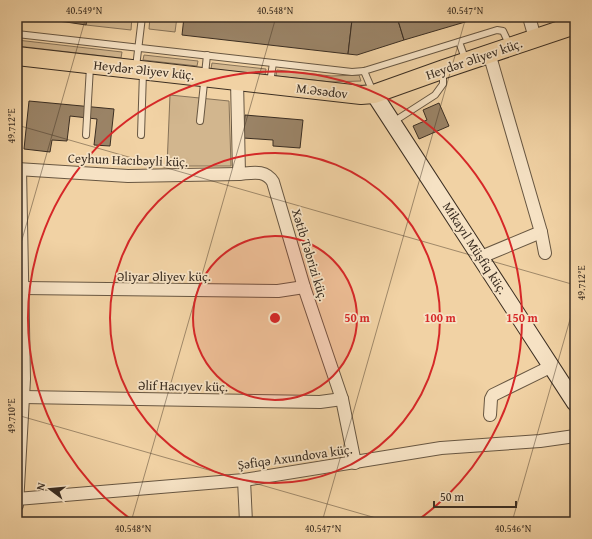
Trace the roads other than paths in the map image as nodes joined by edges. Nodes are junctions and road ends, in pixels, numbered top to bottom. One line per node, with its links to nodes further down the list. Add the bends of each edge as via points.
1 (142, 17): 7 (lane)
2 (529, 17): 5 (street)
3 (575, 26): 5 (main road, Heydər Əliyev küç.)
4 (17, 34): 7 (lane)
5 (536, 38): 8 (main road, Heydər Əliyev küç.)
6 (459, 42): 8 (lane, via 500,30 503,31); 12 (lane); 17 (lane)
7 (139, 47): 10 (lane); 16 (lane)
8 (510, 47): 9 (main road, Heydər Əliyev küç.)
9 (490, 53): 12 (main road, Heydər Əliyev küç.); 28 (street)
10 (207, 55): 13 (lane); 18 (lane)
11 (17, 56): 14 (main road, Heydər Əliyev küç.)
12 (466, 61): 15 (main road, Heydər Əliyev küç.)
13 (272, 63): 17 (lane, via 338,71); 20 (lane)
14 (90, 64): 16 (main road, Heydər Əliyev küç.); 24 (lane)
15 (444, 68): 21 (main road, Heydər Əliyev küç.); 23 (lane, via 443,84 435,95)
16 (140, 69): 18 (main road, Heydər Əliyev küç.); 25 (lane)
17 (364, 71): 21 (lane)
18 (204, 77): 19 (main road, Heydər Əliyev küç.); 22 (lane)
19 (237, 81): 20 (main road, Heydər Əliyev küç.); 27 (street)
20 (270, 84): 21 (main road, M.Əsədov, via 348,95)
21 (374, 94): 23 (main road, Mikayıl Müşfiq küç.)
22 (200, 121)
23 (393, 122): 30 (main road, Mikayıl Müşfiq küç.)
24 (86, 135)
25 (141, 135)
26 (19, 169): 27 (street, Ceyhun Hacıbəyli küç., via 128,176); 32 (street)
27 (239, 174): 31 (street, Xətib Təbrizi küç., via 264,174 273,182)
28 (540, 232): 29 (street); 30 (street)
29 (545, 253)
30 (481, 258): 33 (main road, Mikayıl Müşfiq küç.)
31 (304, 287): 32 (street, Əliyar Əliyev küç., via 278,290); 35 (street, Xətib Təbrizi küç.)
32 (24, 288): 34 (street)
33 (552, 366): 36 (main road, Mikayıl Müşfiq küç.); 37 (street, via 493,395 490,399)
34 (24, 397): 35 (street, Əlif Hacıyev küç., via 320,402); 41 (street)
35 (342, 399): 39 (street, Xətib Təbrizi küç.)
36 (575, 403)
37 (490, 415)
38 (575, 436): 39 (street, Şəfiqə Axundova küç., via 441,448)
39 (355, 462): 40 (street, Şəfiqə Axundova küç.)
40 (244, 480): 41 (street, Şəfiqə Axundova küç.); 43 (street)
41 (17, 499): 42 (street)
42 (17, 505)
43 (246, 522)

